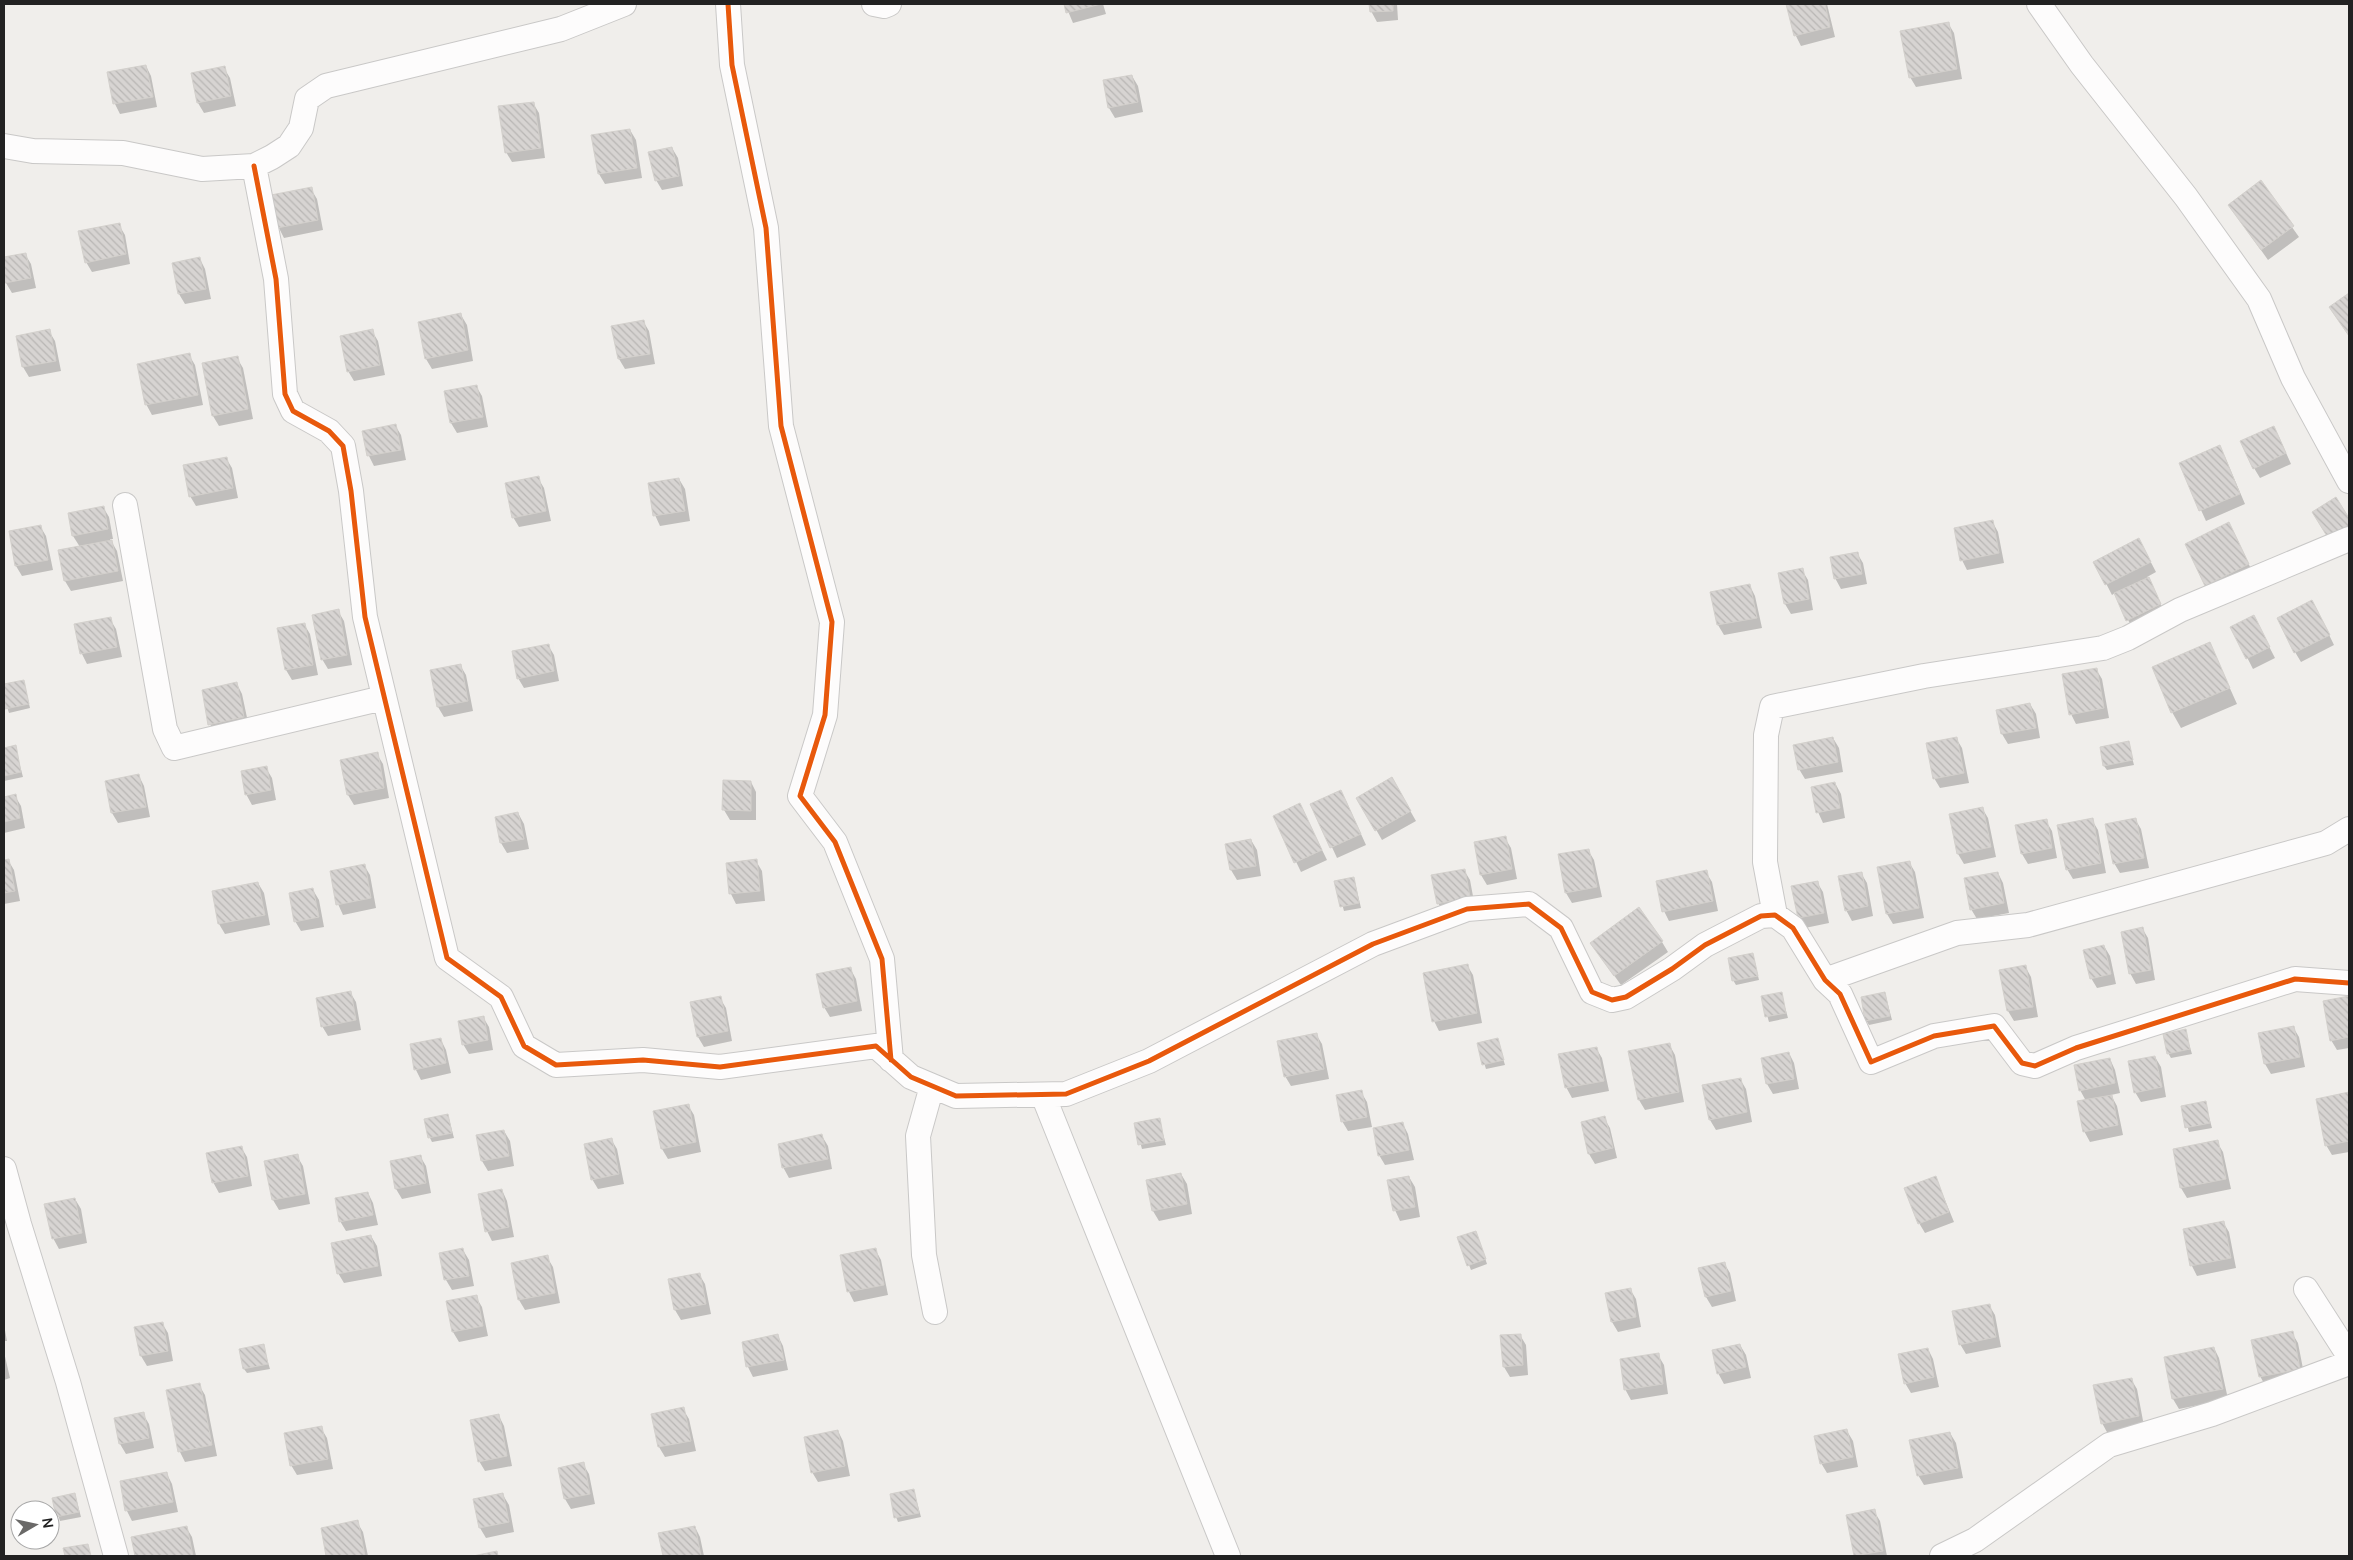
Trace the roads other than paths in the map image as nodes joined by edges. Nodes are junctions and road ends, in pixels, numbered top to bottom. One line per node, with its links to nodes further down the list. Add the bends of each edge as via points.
1 (624, 4): 7 (street, via 561,29 326,86 306,99 301,128 289,146)
2 (728, 4): 16 (street, via 732,65 766,228 781,426 832,622 825,715 800,796 835,842 882,959)
3 (874, 4): 4 (street)
4 (890, 4)
5 (2039, 4): 8 (street, via 2259,299 2293,378)
6 (4, 146): 7 (street, via 33,151 123,153 202,169)
7 (254, 166): 11 (street, via 276,279 285,394 293,410 330,431 343,446 365,617)
8 (2349, 481)
9 (125, 505): 11 (street, via 165,729 174,748)
10 (2349, 539): 13 (street, via 2180,610 2103,648 1924,676 1772,707 1766,735 1765,862)
11 (383, 698): 16 (street, via 412,807 446,958 501,997 524,1046 556,1065 643,1060 720,1067 876,1046)
12 (2349, 829): 14 (street, via 2326,843 2028,925 1957,933)
13 (1776, 915): 14 (street, via 1793,928); 18 (street, via 1761,916 1705,945 1626,997 1612,1000 1592,992 1560,928 1529,904 1467,909 1373,944 1149,1062 1066,1094)
14 (1825, 980): 15 (street, via 1840,994 1871,1062 1934,1036 1994,1026 2022,1063 2035,1066 2076,1048 2295,979)
15 (2349, 984)
16 (891, 1060): 17 (street, via 911,1077)
17 (932, 1086): 18 (street, via 956,1096); 21 (street, via 918,1136 924,1255)
18 (1043, 1095): 25 (street)
19 (4, 1169): 24 (street)
20 (2306, 1288): 22 (street)
21 (935, 1312)
22 (2349, 1356)
23 (2349, 1363): 26 (street, via 2212,1414 2109,1445 1975,1540)
24 (116, 1556)
25 (1228, 1556)
26 (1942, 1556)

